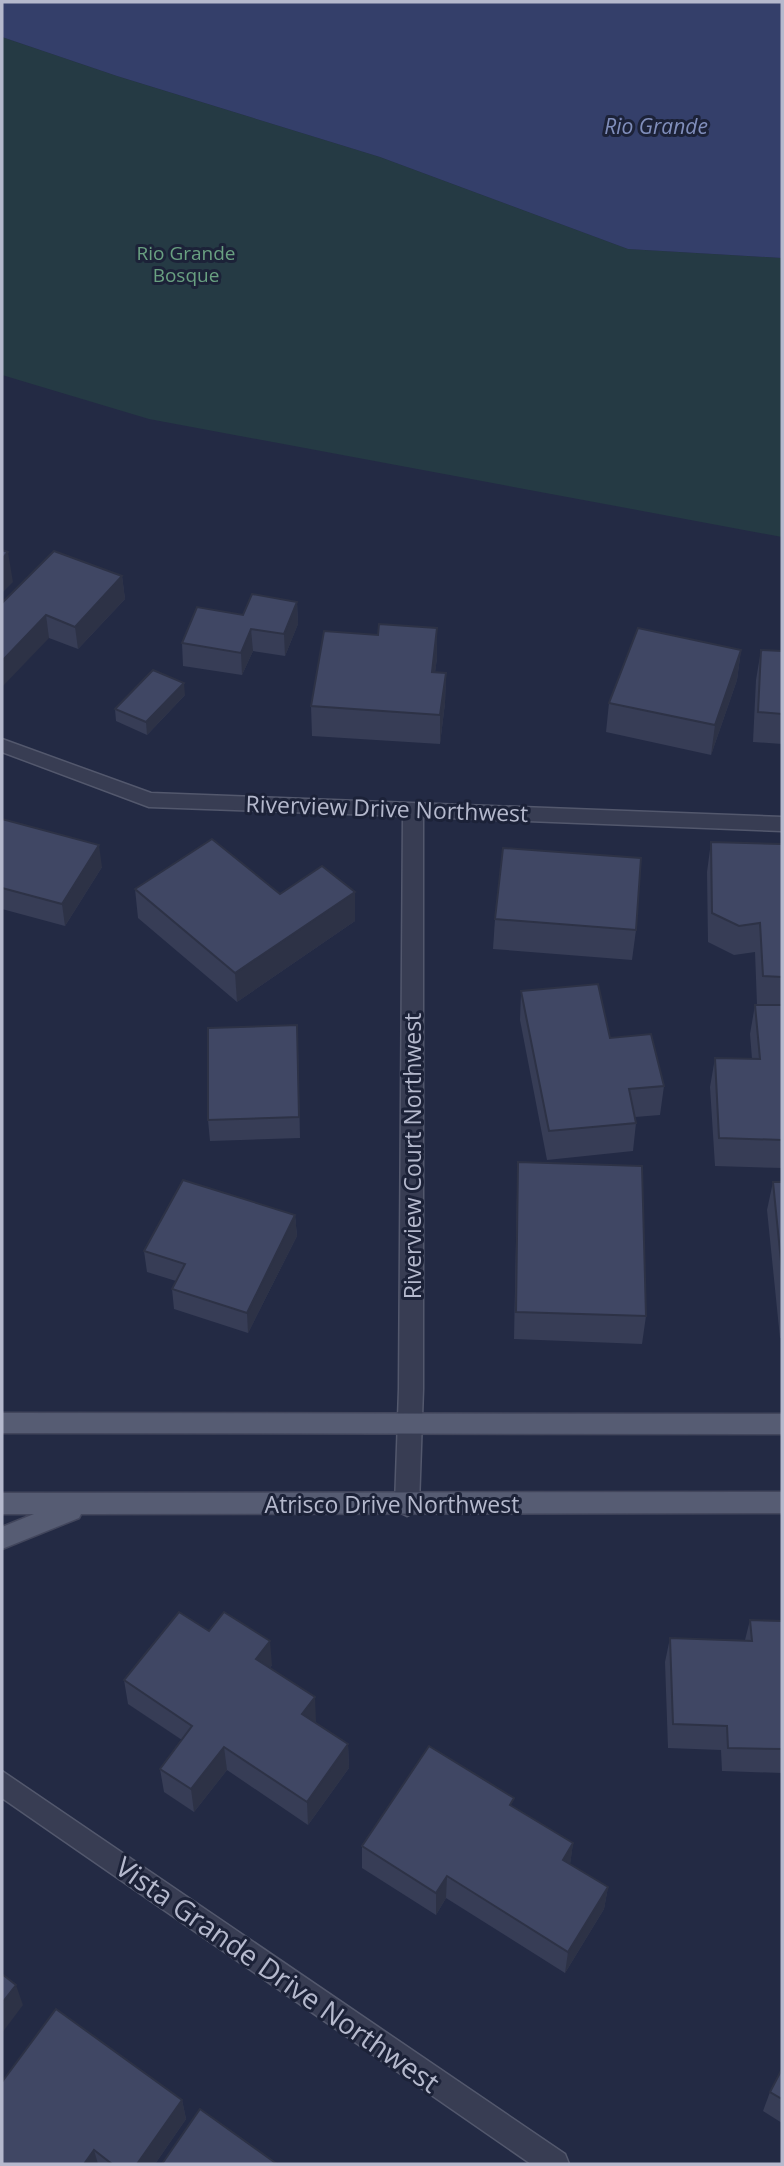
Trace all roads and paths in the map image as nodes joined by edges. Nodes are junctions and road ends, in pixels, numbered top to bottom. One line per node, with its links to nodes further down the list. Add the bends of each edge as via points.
1 (2, 745): 2 (street, Riverview Drive Northwest, via 149,800)
2 (413, 808): 3 (street, Riverview Drive Northwest); 5 (street, Riverview Court Northwest)
3 (782, 824)
4 (2, 1423): 5 (main road)
5 (411, 1423): 6 (main road); 10 (street, Riverview Court Northwest)
6 (782, 1424)
7 (782, 1503): 10 (main road, Atrisco Drive Northwest)
8 (2, 1504): 9 (main road, Atrisco Drive Northwest)
9 (97, 1505): 10 (main road, Atrisco Drive Northwest); 11 (main road, via 57,1515)
10 (407, 1505)
11 (2, 1538)
12 (2, 1783): 13 (street, Vista Grande Drive Northwest)
13 (555, 2164)

